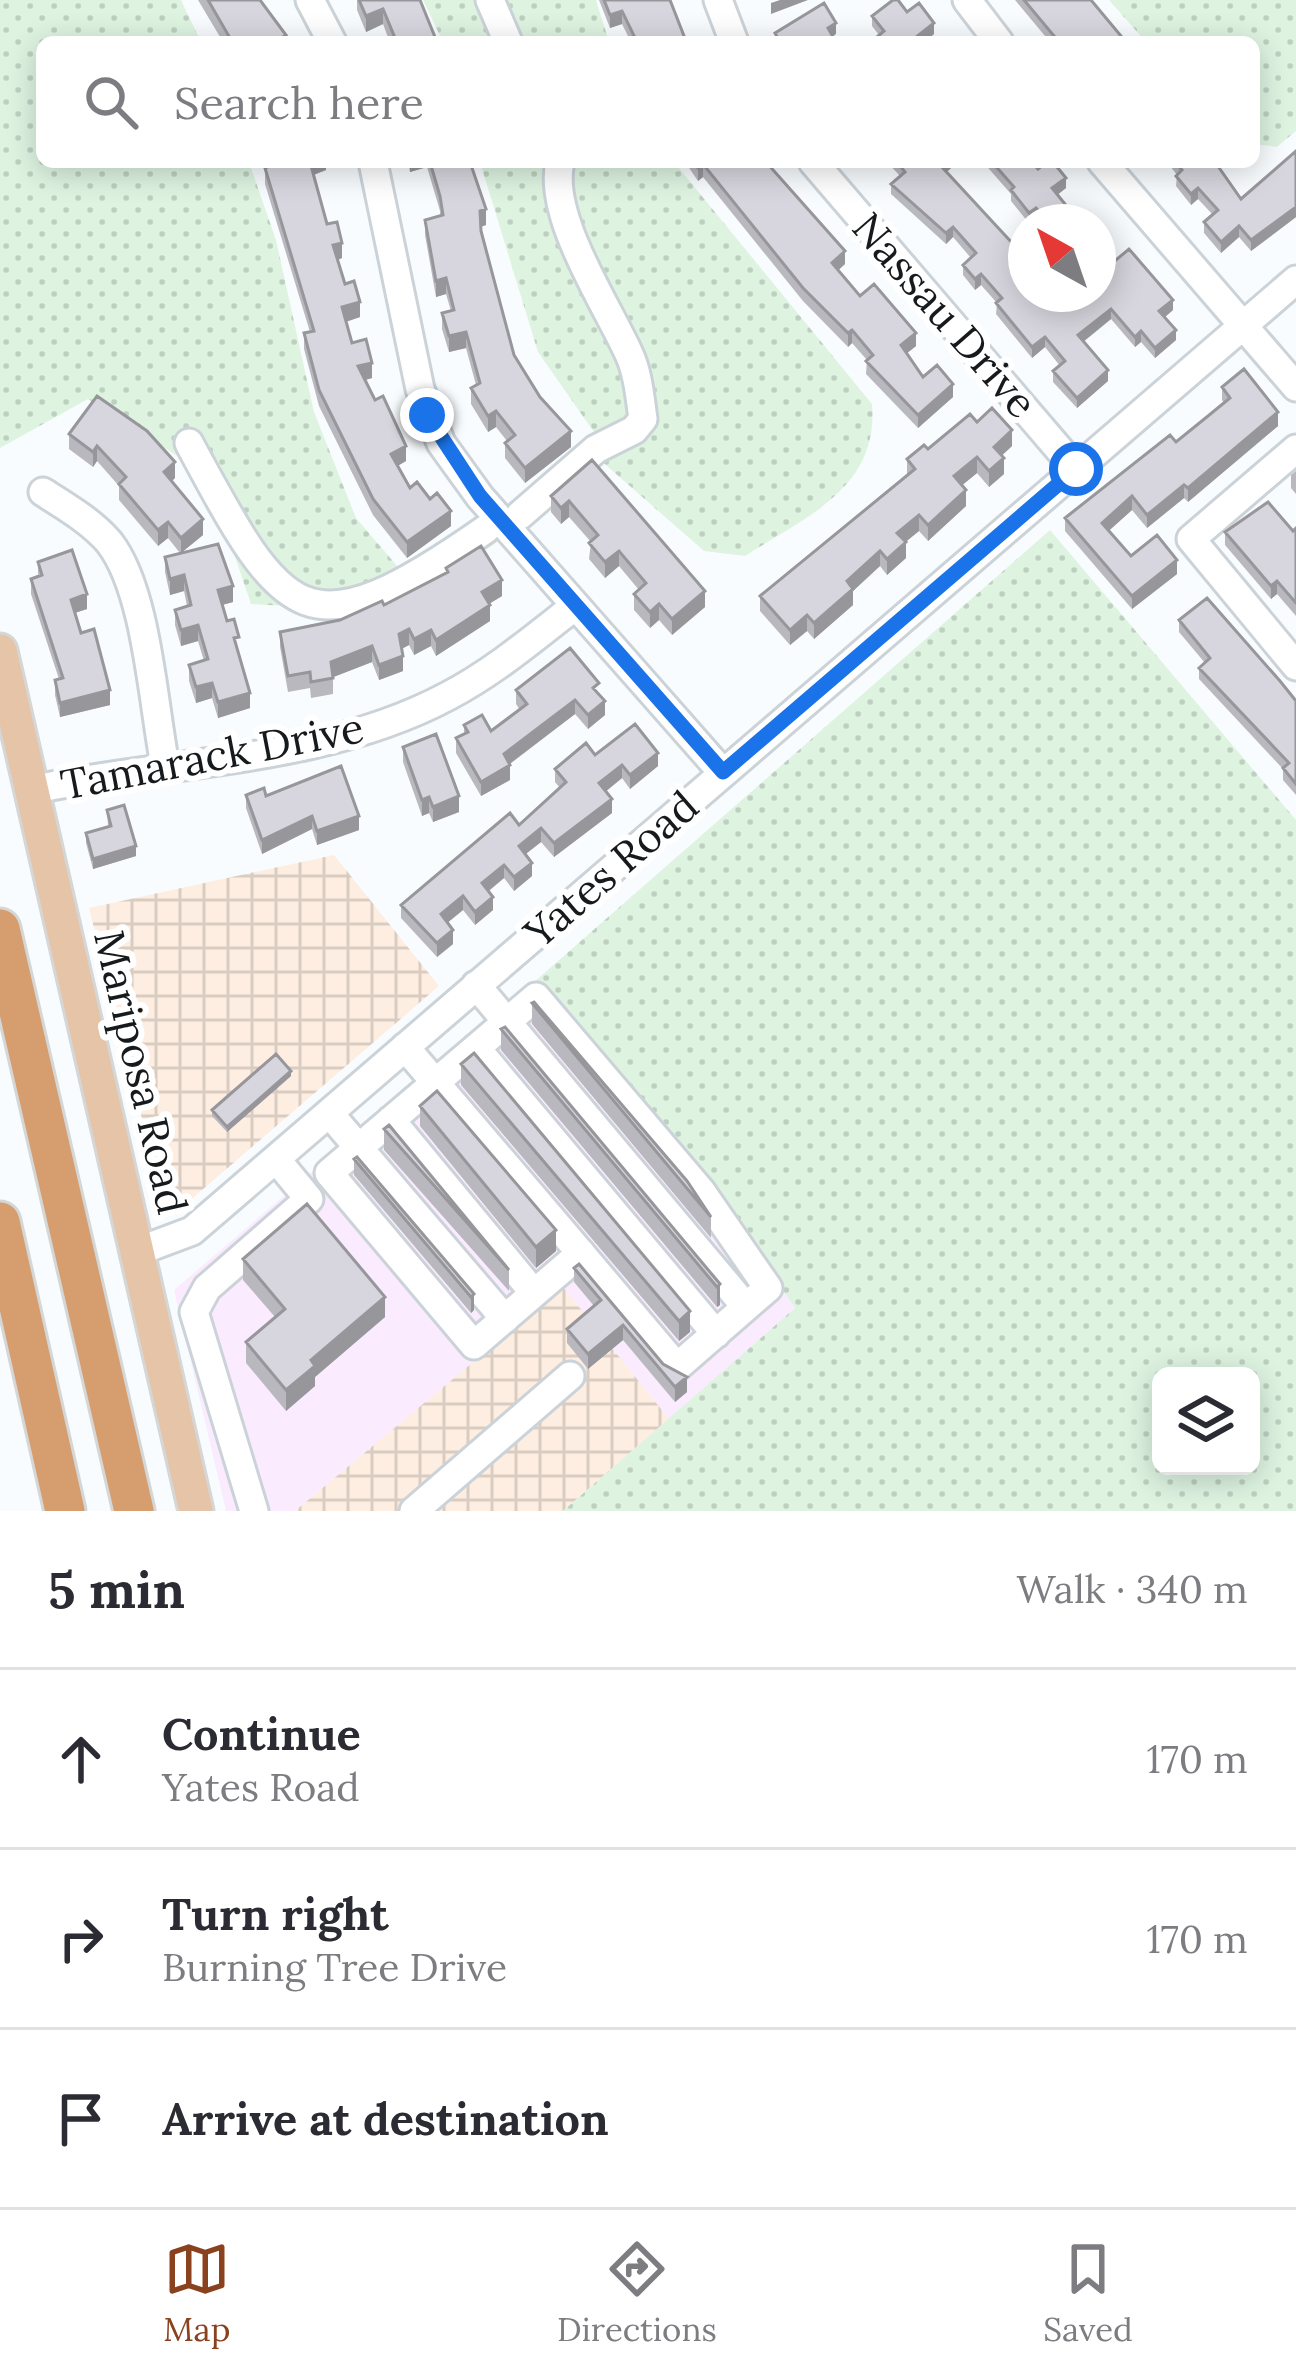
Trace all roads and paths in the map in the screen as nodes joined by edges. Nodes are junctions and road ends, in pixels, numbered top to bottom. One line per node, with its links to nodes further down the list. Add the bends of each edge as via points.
1 (310, 0): 5 (street)
2 (490, 0): 6 (street)
3 (718, 0): 7 (street)
4 (967, 0): 8 (street)
5 (329, 36)
6 (505, 36)
7 (732, 36)
8 (994, 36)
9 (374, 168): 22 (street, via 427,415 458,468)
10 (559, 168): 20 (street, via 557,191 605,315 632,361 643,419)
11 (819, 168): 18 (street, Nassau Drive)
12 (1107, 168): 14 (street)
13 (1296, 280): 14 (street, Yates Road)
14 (1243, 326): 15 (street); 18 (street, Yates Road)
15 (1296, 387)
16 (189, 442): 21 (street, via 241,540 290,596 310,605 365,600)
17 (1296, 448): 24 (street, via 1190,539)
18 (1076, 469): 26 (street, Yates Road)
19 (43, 492): 25 (street, via 90,523 130,580)
20 (520, 515)
21 (486, 529)
22 (575, 606): 25 (street, Tamarack Drive, via 448,697 388,722 315,743); 26 (street)
23 (0, 651): 27 (main road, Mariposa Road)
24 (1296, 665)
25 (165, 765): 27 (street, Tamarack Drive)
26 (723, 772): 29 (street, Yates Road)
27 (31, 790): 39 (main road, Mariposa Road)
28 (0, 929): 47 (highway)
29 (476, 985): 30 (street); 31 (street, Yates Road)
30 (507, 1022): 32 (street); 42 (street); 42 (street, via 536,997 701,1190 768,1288)
31 (405, 1047): 33 (street); 34 (street, Yates Road)
32 (476, 1048): 33 (street); 44 (street)
33 (436, 1082): 35 (street); 40 (street)
34 (329, 1113): 36 (street); 37 (street, Yates Road)
35 (391, 1120): 36 (street); 41 (street)
36 (359, 1148): 43 (street); 43 (street, via 328,1173 475,1345)
37 (276, 1159): 39 (street, Yates Road, via 192,1231); 49 (street, via 310,1198 207,1288 194,1312)
38 (0, 1222): 46 (highway)
39 (136, 1252): 48 (main road, Mariposa Road)
40 (581, 1253): 41 (street); 44 (street, via 677,1367)
41 (534, 1293): 43 (street)
42 (746, 1307): 44 (street)
43 (505, 1319)
44 (716, 1334)
45 (570, 1376): 50 (street)
46 (65, 1511)
47 (134, 1511)
48 (196, 1511)
49 (254, 1511)
50 (414, 1511)

